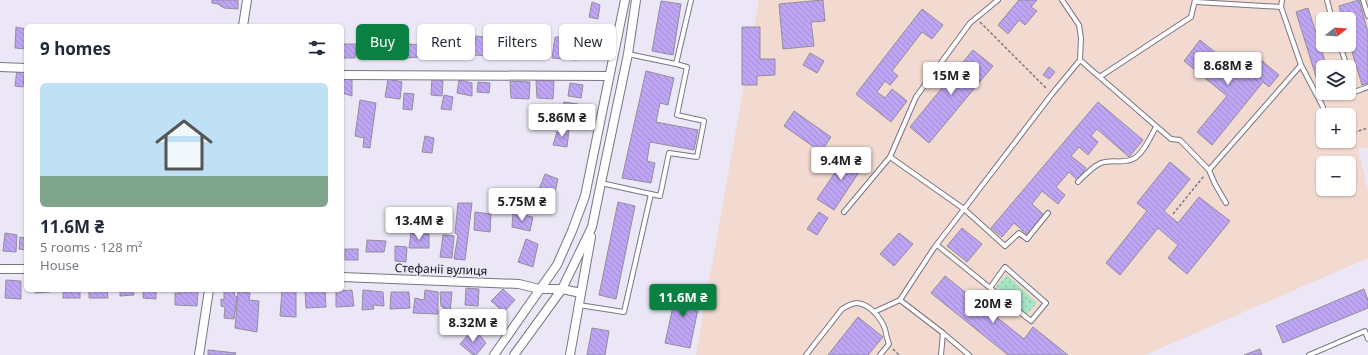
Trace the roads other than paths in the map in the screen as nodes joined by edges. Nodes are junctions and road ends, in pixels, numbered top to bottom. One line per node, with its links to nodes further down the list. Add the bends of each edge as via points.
1 (247, 0): 14 (street)
2 (625, 0): 22 (street)
3 (636, 0): 15 (street)
4 (691, 0): 17 (lane)
5 (998, 0): 28 (lane, via 970,23 916,97)
6 (1062, 0): 16 (lane, via 1079,25)
7 (1282, 0): 11 (lane)
8 (1327, 0): 12 (lane)
9 (1363, 0): 13 (lane)
10 (1195, 1): 11 (lane); 23 (lane, via 1191,17)
11 (1281, 7): 18 (lane)
12 (1330, 12)
13 (1368, 16)
14 (243, 24)
15 (628, 54): 17 (lane); 30 (street)
16 (1080, 60): 23 (lane); 34 (lane)
17 (676, 64): 32 (lane, via 687,67 677,115 704,121 697,157 669,153 660,196)
18 (1301, 65): 26 (lane); 29 (lane)
19 (0, 67): 20 (street)
20 (24, 68)
21 (344, 75): 22 (street)
22 (609, 76): 43 (street, via 585,196 557,265)
23 (1101, 76): 27 (lane)
24 (1368, 87): 25 (lane)
25 (1356, 91)
26 (1322, 107)
27 (1156, 127): 29 (lane, via 1171,139 1180,140); 31 (lane, via 1135,158 1099,164)
28 (890, 157): 34 (lane); 35 (lane)
29 (1210, 170): 33 (lane)
30 (601, 182): 32 (lane); 37 (street)
31 (1078, 182)
32 (650, 194): 48 (lane, via 624,312)
33 (1226, 203)
34 (964, 209): 36 (lane, via 1005,246 1019,232 1027,239); 38 (lane)
35 (844, 212)
36 (1048, 213)
37 (592, 227): 44 (street); 46 (street)
38 (937, 244): 42 (lane); 47 (lane)
39 (0, 269): 40 (street)
40 (24, 270)
41 (344, 277): 43 (street, Стефанії вулиця, via 519,284)
42 (990, 288): 42 (lane, via 1031,322 1046,304 1005,267)
43 (539, 289): 44 (street, Стефанії вулиця); 53 (street)
44 (562, 289): 46 (street, Стефанії вулиця); 54 (street)
45 (209, 292): 52 (street)
46 (581, 293): 48 (street)
47 (900, 300): 49 (lane); 50 (lane)
48 (579, 305): 55 (street)
49 (874, 312): 56 (lane, via 857,303 842,309); 57 (lane, via 884,327 888,344)
50 (943, 333): 58 (lane); 59 (lane)
51 (1368, 339): 60 (lane, via 1365,331)
52 (199, 355)
53 (494, 355)
54 (514, 355)
55 (570, 355)
56 (806, 355)
57 (880, 355)
58 (942, 355)
59 (969, 355)
60 (1309, 355)

